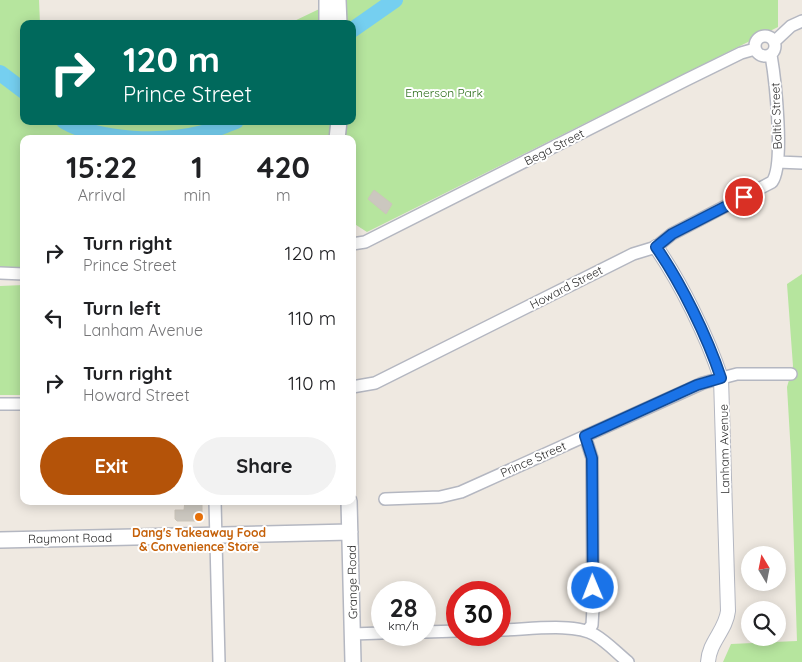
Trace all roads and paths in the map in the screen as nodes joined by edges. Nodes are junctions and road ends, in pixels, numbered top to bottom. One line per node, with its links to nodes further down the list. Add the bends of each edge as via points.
1 (333, 2): 2 (main road); 3 (main road)
2 (328, 20)
3 (338, 20)
4 (802, 21): 5 (street)
5 (774, 41): 6 (street, via 763,36 756,41); 7 (street, via 775,51)
6 (755, 49): 7 (street, via 762,56); 11 (street, Bega Street, via 686,80 365,242)
7 (771, 55): 8 (street, Baltic Street, via 776,89)
8 (778, 162): 9 (street); 10 (street, Baltic Street)
9 (802, 163)
10 (776, 177): 12 (street, Howard Street, via 672,234)
11 (356, 243)
12 (656, 247): 16 (street, Lanham Avenue, via 677,282); 17 (street, Howard Street, via 633,254 375,383)
13 (0, 273): 14 (street)
14 (20, 274)
15 (791, 374): 16 (street, Prince Street, via 737,374)
16 (721, 378): 20 (street, Prince Street, via 697,385); 34 (street, Lanham Avenue, via 728,611 725,626 712,644)
17 (356, 386)
18 (0, 404): 19 (street)
19 (20, 404)
20 (585, 436): 21 (street, Prince Street, via 453,494); 28 (street, via 592,458 593,608 592,625)
21 (385, 499)
22 (214, 505): 25 (street)
23 (349, 505): 24 (main road, Grange Road)
24 (350, 532): 25 (main road, Raymont Road); 30 (main road, Grange Road)
25 (216, 534): 26 (main road, Raymont Road); 31 (street)
26 (0, 540)
27 (511, 630): 28 (street, via 562,628)
28 (587, 631): 33 (street)
29 (371, 633): 30 (street)
30 (352, 634): 32 (main road, Grange Road)
31 (219, 662)
32 (353, 662)
33 (628, 662)
34 (708, 662)

